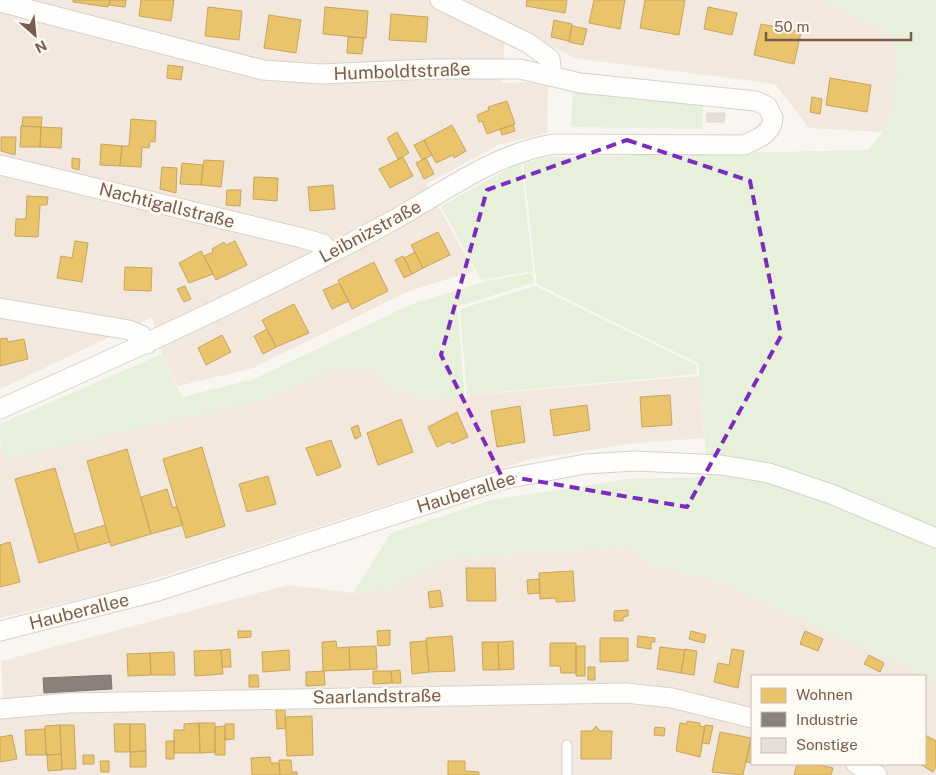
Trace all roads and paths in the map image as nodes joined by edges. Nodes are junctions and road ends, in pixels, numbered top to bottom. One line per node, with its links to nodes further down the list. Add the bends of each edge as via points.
1 (440, 0): 3 (street, via 528,43 550,59)
2 (0, 2): 3 (street, Humboldtstraße, via 273,71 321,74 484,68 520,69)
3 (552, 76): 4 (street, Humboldtstraße, via 580,82 756,101 767,106 773,118 770,129)
4 (758, 139): 6 (street, Leibnizstraße, via 744,145 555,144 530,148 505,156)
5 (0, 165): 6 (street, Nachtigallstraße, via 302,238 323,244)
6 (330, 253): 8 (street, Leibnizstraße)
7 (0, 308): 8 (street, via 129,330 141,335)
8 (147, 344): 9 (street, Leibnizstraße)
9 (0, 409)
10 (936, 538): 11 (street, Hauberallee, via 831,494 769,474 688,463 634,461 585,464 505,479 158,590)
11 (0, 631)
12 (0, 709): 13 (street, Saarlandstraße, via 69,702 626,693 672,698)
13 (751, 718)
14 (567, 745): 16 (lane)
15 (858, 765): 17 (street)
16 (567, 775)
17 (878, 775)

